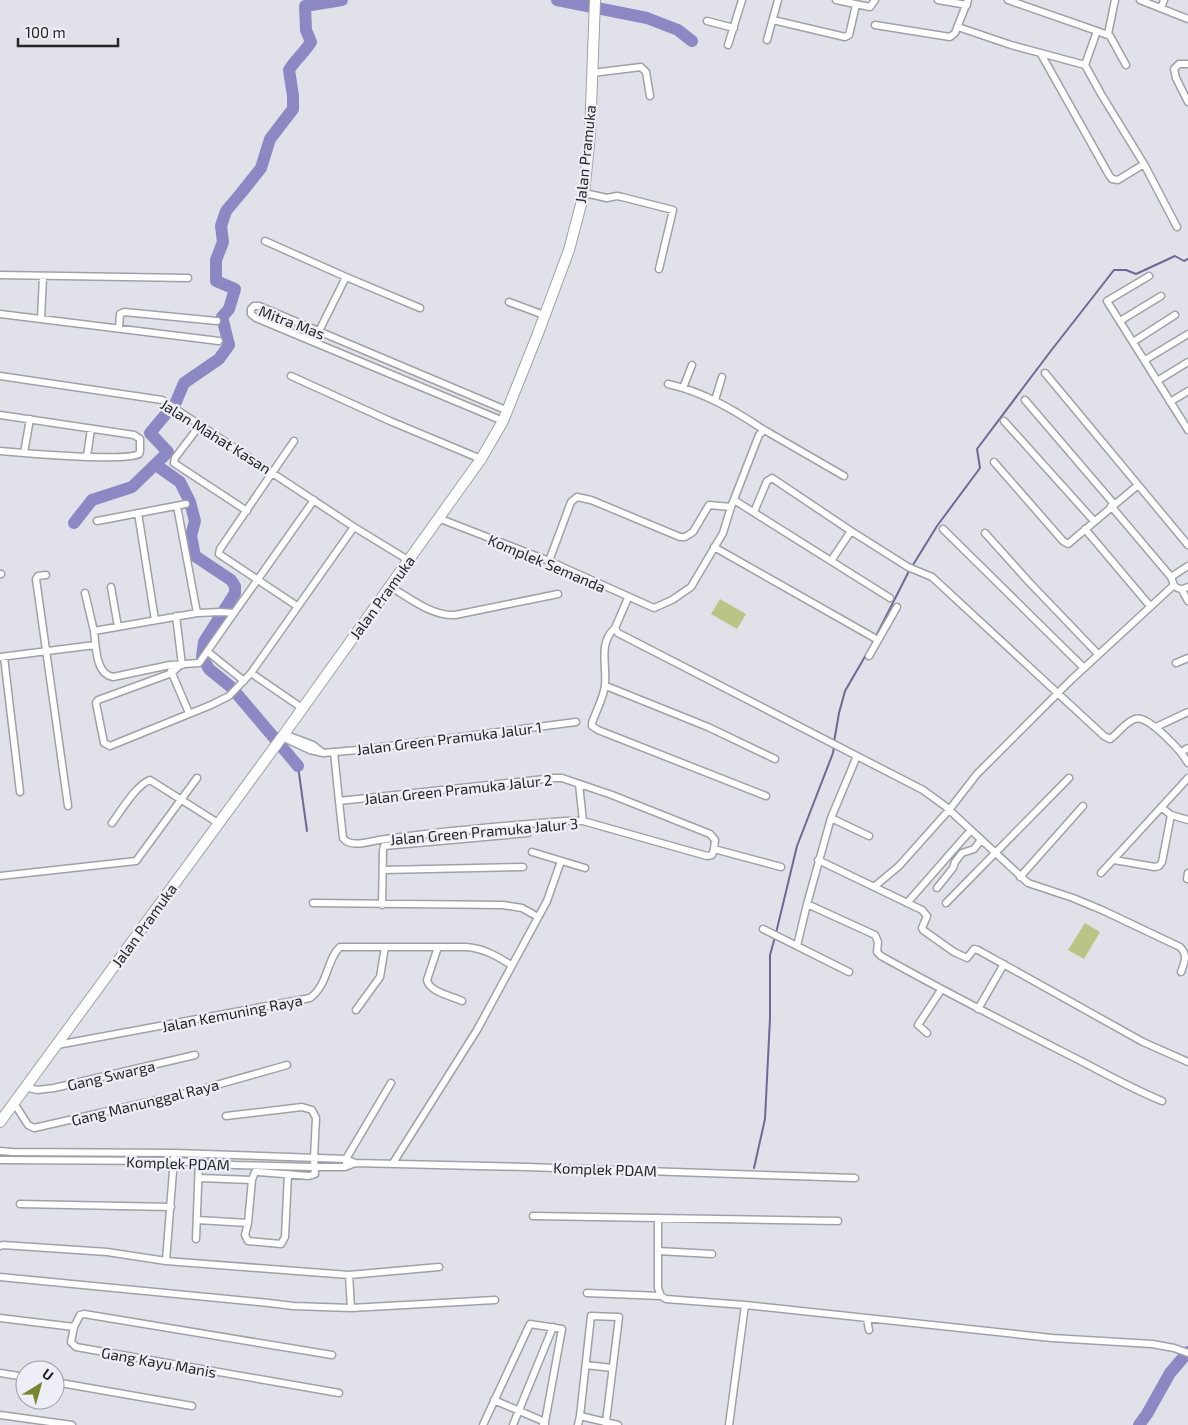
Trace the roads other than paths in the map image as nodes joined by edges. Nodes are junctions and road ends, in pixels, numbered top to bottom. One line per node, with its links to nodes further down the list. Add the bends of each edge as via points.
1 (595, 0): 28 (main road, Jalan Pramuka)
2 (742, 0): 19 (street)
3 (778, 0): 15 (street)
4 (836, 0): 12 (street)
5 (875, 0): 12 (street, via 870,7)
6 (938, 0): 11 (street)
7 (1008, 0): 20 (street)
8 (1115, 0): 21 (street)
9 (1140, 0): 13 (street)
10 (1164, 0): 13 (street)
11 (967, 2): 18 (street)
12 (856, 5): 15 (street, via 845,37)
13 (1161, 8): 14 (street)
14 (1188, 19)
15 (773, 20): 22 (street)
16 (707, 21): 19 (street)
17 (875, 25): 18 (street, via 950,36)
18 (958, 27): 24 (street)
19 (734, 28): 23 (street)
20 (1097, 31): 21 (street); 26 (street)
21 (1108, 34): 27 (street)
22 (767, 40)
23 (728, 45)
24 (1041, 54): 26 (street); 31 (street, via 1108,175 1118,180)
25 (1188, 64): 30 (street, via 1179,64 1174,69)
26 (1085, 65): 31 (street)
27 (1126, 65)
28 (592, 73): 29 (street, via 641,67 646,72); 32 (main road, Jalan Pramuka)
29 (650, 96)
30 (1188, 102)
31 (1144, 164): 33 (street)
32 (584, 193): 35 (street, via 606,198 617,196 673,210); 45 (main road, Jalan Pramuka, via 569,250)
33 (1177, 227)
34 (266, 241): 39 (street)
35 (659, 269)
36 (0, 275): 38 (street)
37 (1149, 276): 49 (street, via 1107,301)
38 (43, 277): 40 (street); 47 (street)
39 (346, 277): 43 (street); 51 (street)
40 (188, 278)
41 (1161, 296): 49 (street)
42 (509, 302): 45 (street)
43 (420, 308)
44 (0, 314): 47 (street)
45 (544, 315): 73 (main road, Jalan Pramuka)
46 (1175, 315): 55 (street)
47 (41, 319): 50 (street)
48 (217, 321): 50 (street, via 124,312 120,314)
49 (1120, 321): 55 (street)
50 (119, 328): 53 (street)
51 (320, 332): 54 (street); 54 (street, Mitra Mas, via 259,306 251,309 256,318); 58 (street, Mitra Mas)
52 (1188, 334): 56 (street)
53 (219, 341)
54 (314, 341): 61 (street, Mitra Mas)
55 (1133, 342): 56 (street)
56 (1145, 360): 65 (street)
57 (1188, 362): 65 (street)
58 (396, 365): 61 (street); 73 (street, Mitra Mas)
59 (692, 365): 67 (street)
60 (1045, 373): 89 (street)
61 (392, 374): 73 (street, Mitra Mas)
62 (0, 376): 77 (street, Jalan Mahat Kasan, via 162,400)
63 (291, 376): 85 (street)
64 (722, 377): 69 (street)
65 (1157, 381): 71 (street)
66 (668, 384): 67 (street)
67 (683, 388): 69 (street)
68 (1188, 391): 71 (street)
69 (715, 400): 79 (street)
70 (1026, 400): 93 (street)
71 (1170, 402): 76 (street)
72 (0, 415): 74 (street)
73 (506, 416): 85 (main road, Jalan Pramuka)
74 (30, 419): 78 (street); 83 (street)
75 (1004, 421): 101 (street)
76 (1185, 421): 80 (street)
77 (200, 425): 87 (street, Jalan Mahat Kasan); 96 (street, via 174,463)
78 (91, 429): 84 (street); 84 (street, via 138,437 140,451 131,457)
79 (764, 430): 88 (street); 91 (street, via 759,435)
80 (1188, 430)
81 (294, 441): 87 (street)
82 (0, 451): 83 (street)
83 (24, 453): 84 (street)
84 (87, 456)
85 (481, 459): 99 (main road, Jalan Pramuka)
86 (994, 462): 104 (street, via 1063,541 1068,544)
87 (274, 473): 90 (street, Jalan Mahat Kasan); 96 (street)
88 (844, 476)
89 (1138, 485): 93 (street); 107 (street)
90 (314, 500): 102 (street, Jalan Mahat Kasan); 115 (street)
91 (734, 500): 95 (street); 97 (street)
92 (186, 504): 94 (street)
93 (1112, 505): 101 (street); 114 (street)
94 (177, 506): 98 (street); 128 (street)
95 (731, 507): 108 (street, via 723,533); 111 (street, via 709,505 692,532 680,537 577,496)
96 (247, 511): 115 (street, via 219,554)
97 (754, 512): 105 (street, via 767,482 772,478); 110 (street)
98 (138, 513): 100 (street); 131 (street)
99 (438, 518): 109 (main road, Jalan Pramuka); 111 (street, Komplek Semanda)
100 (97, 520)
101 (1094, 521): 104 (street)
102 (354, 527): 109 (street, Jalan Mahat Kasan); 125 (street)
103 (943, 529): 146 (street)
104 (1085, 529): 126 (street)
105 (851, 531): 110 (street); 151 (street, via 938,581)
106 (986, 534): 138 (street)
107 (1188, 545)
108 (714, 547): 122 (street, Komplek Semanda, via 691,587 684,593 656,608); 135 (street)
109 (408, 560): 117 (main road, Jalan Pramuka)
110 (831, 561): 123 (street)
111 (549, 562): 122 (street, Komplek Semanda)
112 (1188, 566): 114 (street)
113 (46, 574): 137 (street, via 36,579)
114 (1171, 577): 116 (street)
115 (258, 580): 125 (street); 129 (street)
116 (1174, 585): 119 (street); 126 (street)
117 (389, 586): 121 (street, via 436,614 446,616); 152 (main road, Jalan Pramuka)
118 (112, 587): 132 (street)
119 (1185, 588): 124 (street)
120 (85, 593): 134 (street)
121 (558, 594)
122 (628, 598): 133 (street)
123 (890, 598)
124 (1188, 601)
125 (297, 606): 148 (street)
126 (1150, 606): 138 (street)
127 (897, 607): 135 (street)
128 (197, 613): 129 (street); 130 (street)
129 (227, 613): 141 (street)
130 (176, 616): 131 (street); 145 (street)
131 (155, 620): 132 (street)
132 (118, 627): 134 (street)
133 (615, 628): 150 (street, via 610,632 604,654); 161 (street, via 641,646)
134 (94, 631): 136 (street)
135 (875, 639): 139 (street)
136 (95, 645): 137 (street); 144 (street, via 102,670 110,676)
137 (46, 652): 140 (street); 172 (street)
138 (1098, 654): 146 (street)
139 (869, 656)
140 (2, 657): 168 (street)
141 (205, 657): 145 (street, via 195,664); 149 (street)
142 (1188, 658): 143 (street)
143 (1176, 663)
144 (170, 665): 145 (street); 147 (street)
145 (181, 665): 147 (street)
146 (1084, 668): 151 (street)
147 (172, 673): 154 (street); 154 (street, via 98,700 104,743 110,746)
148 (251, 673): 149 (street); 152 (street)
149 (244, 681): 154 (street, via 229,696)
150 (606, 686): 162 (street, via 708,727); 169 (street, via 592,723 594,728)
151 (1059, 692): 156 (street, via 1108,738 1136,718); 175 (street, via 977,774)
152 (302, 708): 157 (main road, Jalan Pramuka)
153 (1188, 712): 156 (street)
154 (189, 713)
155 (576, 722): 159 (street, Jalan Green Pramuka Jalur 1)
156 (1156, 727): 160 (street)
157 (280, 739): 159 (street, Jalan Green Pramuka Jalur 1, via 310,750); 181 (main road, Jalan Pramuka)
158 (1188, 748): 160 (street)
159 (334, 752): 171 (street)
160 (1181, 752): 163 (street)
161 (857, 756): 175 (street, via 922,790); 177 (street)
162 (775, 759)
163 (1188, 763)
164 (197, 778): 170 (street)
165 (1069, 778): 188 (street)
166 (1188, 778): 174 (street)
167 (579, 784): 171 (street, Jalan Green Pramuka Jalur 2, via 554,778); 179 (street); 186 (street, Jalan Green Pramuka Jalur 2, via 710,834 715,840)
168 (20, 792)
169 (766, 796)
170 (180, 800): 180 (street, via 148,780); 181 (street); 197 (street, via 136,861)
171 (340, 801): 179 (street, Jalan Green Pramuka Jalur 3, via 343,838 352,844 545,822)
172 (68, 806)
173 (1083, 806): 198 (street)
174 (1161, 807): 176 (street); 190 (street)
175 (949, 810): 182 (street); 199 (street, via 899,866)
176 (1171, 816): 178 (street); 190 (street, via 1159,866)
177 (831, 818): 184 (street); 189 (street)
178 (1188, 820)
179 (583, 821): 186 (street, Jalan Green Pramuka Jalur 3, via 707,856 712,855)
180 (112, 823)
181 (218, 823): 220 (main road, Jalan Pramuka)
182 (971, 830): 185 (street); 202 (street)
183 (528, 833): 195 (street, via 387,846 382,850)
184 (869, 836)
185 (981, 840): 188 (street); 200 (street, via 973,849 962,853)
186 (714, 849): 193 (street)
187 (532, 852): 191 (street)
188 (997, 854): 198 (street); 203 (street)
189 (818, 860): 199 (street); 204 (street)
190 (1114, 860): 196 (street)
191 (561, 861): 194 (street); 206 (street)
192 (522, 867): 195 (street)
193 (781, 867)
194 (585, 868)
195 (383, 870): 205 (street)
196 (1101, 873)
197 (0, 876)
198 (1020, 877): 214 (street, via 1033,886 1102,910 1180,947 1187,957)
199 (875, 886): 202 (street)
200 (937, 888)
201 (313, 903): 205 (street)
202 (907, 903): 211 (street, via 926,914 923,930 954,952 967,958 976,949)
203 (946, 903)
204 (807, 904): 208 (street); 215 (street, via 869,932 877,938 877,952 881,956)
205 (382, 905): 206 (street, via 503,905 522,908)
206 (538, 917): 212 (street)
207 (763, 929): 208 (street)
208 (797, 946): 213 (street)
209 (386, 947): 210 (street, Jalan Kemuning Raya); 218 (street, via 380,976); 220 (street, Jalan Kemuning Raya, via 340,947 321,986 314,995 305,999)
210 (438, 947): 212 (street, Jalan Kemuning Raya, via 479,948); 216 (street, via 428,984)
211 (1004, 964): 217 (street); 222 (street, via 1143,1042)
212 (511, 965): 241 (street, via 474,1036)
213 (849, 972)
214 (1181, 972)
215 (941, 990): 217 (street); 219 (street, via 918,1025)
216 (462, 1001)
217 (978, 1009): 226 (street, via 1132,1089)
218 (356, 1010)
219 (926, 1033)
220 (57, 1046): 225 (main road, Jalan Pramuka)
221 (195, 1055): 225 (street, Gang Swarga, via 54,1088 37,1090)
222 (1188, 1062)
223 (287, 1065): 227 (street, Gang Manunggal Raya, via 188,1093 34,1128 28,1125)
224 (391, 1083): 235 (street)
225 (26, 1087): 227 (main road, Jalan Pramuka)
226 (1162, 1101)
227 (14, 1103): 229 (main road, Jalan Pramuka)
228 (226, 1116): 234 (street, via 308,1108 316,1118)
229 (0, 1122)
230 (0, 1151): 231 (street, Komplek PDAM)
231 (138, 1152): 232 (street, Komplek PDAM); 237 (street)
232 (175, 1152): 233 (street, Komplek PDAM); 238 (street)
233 (200, 1154): 234 (street, Komplek PDAM); 239 (street)
234 (314, 1158): 235 (street, Komplek PDAM); 242 (street)
235 (346, 1159): 240 (street, Komplek PDAM); 243 (street)
236 (0, 1160): 237 (street, Komplek PDAM)
237 (138, 1161): 238 (street, Komplek PDAM)
238 (174, 1161): 239 (street, Komplek PDAM); 249 (street)
239 (199, 1163): 242 (street, Komplek PDAM); 245 (street)
240 (355, 1163): 241 (street, Komplek PDAM); 243 (street, Komplek PDAM)
241 (393, 1163): 246 (street, Komplek PDAM)
242 (314, 1167): 243 (street, Komplek PDAM); 244 (street, via 312,1176)
243 (345, 1167)
244 (288, 1174): 247 (street, via 258,1172); 254 (street, via 283,1242 250,1242 246,1237)
245 (199, 1178): 247 (street); 252 (street)
246 (855, 1178)
247 (252, 1180): 254 (street)
248 (20, 1204): 249 (street)
249 (171, 1208): 259 (street)
250 (533, 1216): 251 (street)
251 (658, 1218): 253 (street); 257 (street)
252 (197, 1220): 254 (street); 255 (street)
253 (838, 1221)
254 (248, 1223)
255 (196, 1239)
256 (0, 1246): 259 (street, via 107,1252)
257 (658, 1251): 258 (street); 264 (street)
258 (712, 1254)
259 (166, 1261): 261 (street)
260 (439, 1267): 261 (street)
261 (349, 1275): 267 (street)
262 (0, 1276): 267 (street, via 292,1306)
263 (587, 1293): 264 (street)
264 (661, 1296): 266 (street)
265 (495, 1300): 267 (street)
266 (745, 1305): 269 (street); 295 (street)
267 (351, 1308)
268 (0, 1318): 270 (street)
269 (868, 1319): 272 (street); 273 (street, via 1052,1338 1152,1344)
270 (74, 1327): 274 (street, via 80,1315 84,1314); 280 (street, Gang Kayu Manis, via 71,1342 76,1347)
271 (553, 1327): 281 (street, via 530,1324); 283 (street); 288 (street, via 562,1328)
272 (869, 1330)
273 (1185, 1352)
274 (332, 1355)
275 (586, 1365): 276 (street); 276 (street, via 591,1316 619,1317); 285 (street)
276 (612, 1368): 289 (street)
277 (0, 1373): 278 (street)
278 (15, 1375)
279 (65, 1384): 282 (street)
280 (339, 1393)
281 (494, 1400): 283 (street); 291 (street)
282 (192, 1406)
283 (519, 1411): 288 (street); 292 (street)
284 (0, 1415): 286 (street)
285 (580, 1416): 289 (street); 293 (street)
286 (23, 1422): 287 (street)
287 (43, 1423): 290 (street)
288 (544, 1424)
289 (606, 1424): 294 (street)
290 (72, 1425)
291 (483, 1425)
292 (512, 1425)
293 (578, 1425)
294 (618, 1425)
295 (729, 1425)

